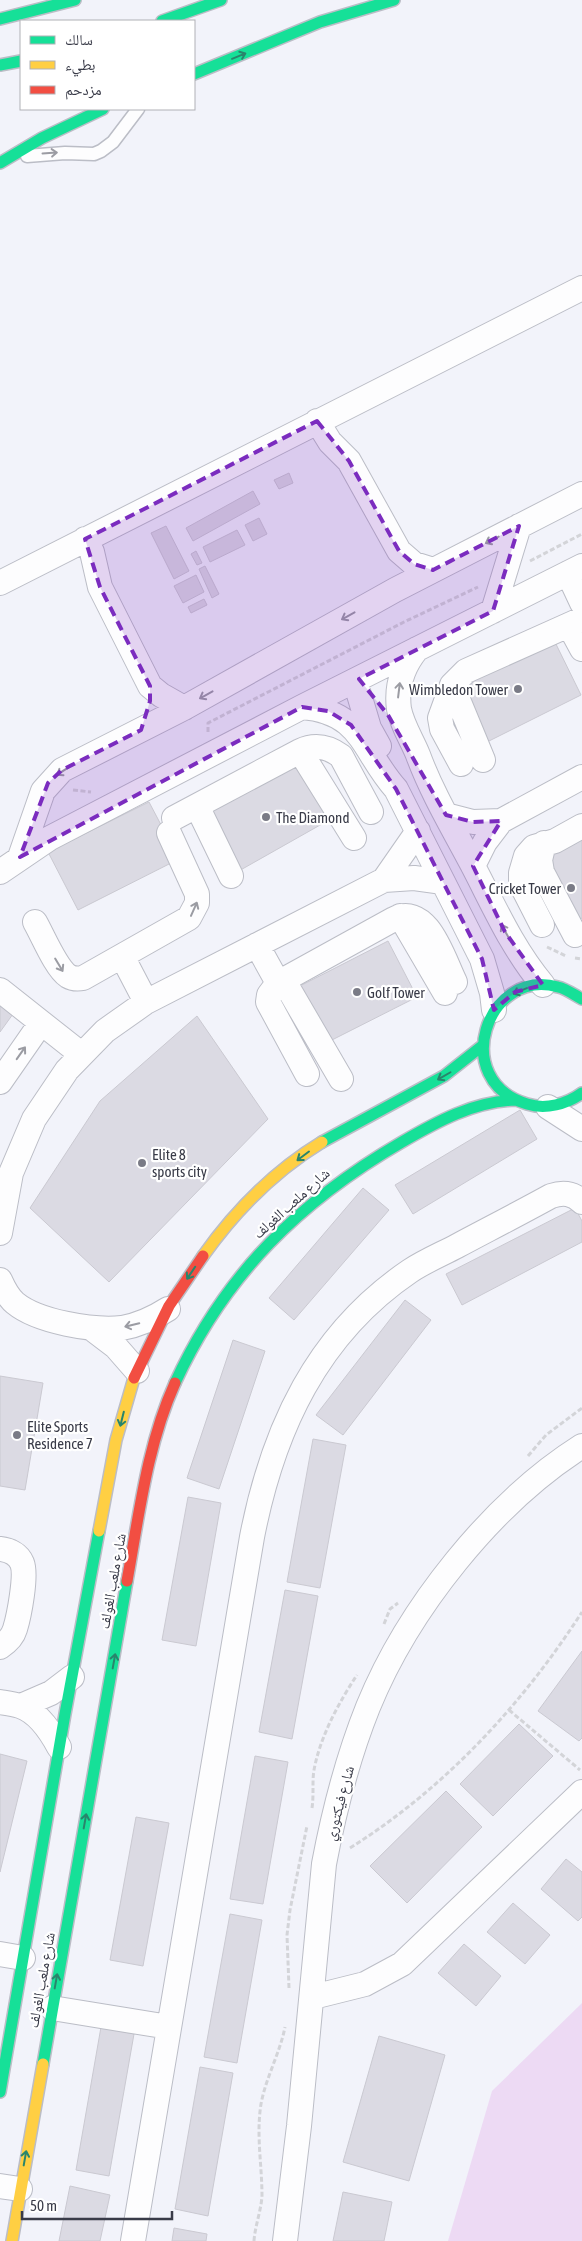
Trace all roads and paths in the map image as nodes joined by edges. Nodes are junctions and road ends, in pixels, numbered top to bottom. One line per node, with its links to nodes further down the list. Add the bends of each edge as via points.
1 (75, 0): 4 (main road)
2 (221, 0): 5 (main road)
3 (394, 0): 8 (main road, one-way to 3, via 320,22)
4 (0, 19)
5 (165, 20)
6 (20, 61): 7 (main road)
7 (0, 65)
8 (195, 74)
9 (101, 110): 11 (main road)
10 (137, 110): 11 (lane, one-way to 10, via 44,154 94,154 113,142)
11 (1, 162)
12 (582, 288): 13 (street)
13 (325, 417): 17 (street); 18 (street, via 346,442 350,461)
14 (582, 494): 15 (street)
15 (519, 526): 19 (street, one-way to 19); 21 (street)
16 (582, 534): 21 (path)
17 (76, 544): 22 (street); 30 (street, via 92,552 100,587)
18 (399, 551): 19 (street, via 414,564); 23 (street, via 400,571)
19 (433, 570): 23 (street)
20 (575, 570): 24 (street); 25 (street)
21 (504, 574): 25 (street); 34 (path, via 208,723)
22 (0, 583)
23 (395, 590): 32 (street, one-way to 32)
24 (582, 603)
25 (493, 611): 27 (street)
26 (576, 622): 28 (street); 36 (street, via 466,671 452,685)
27 (417, 649): 29 (street); 37 (street, one-way to 27, via 402,720 398,698 401,677)
28 (582, 649)
29 (357, 680): 31 (street); 37 (street, via 382,705 408,754); 40 (street, via 369,728 391,770)
30 (150, 686): 32 (street); 33 (street)
31 (302, 707): 39 (street); 40 (street, via 328,711 351,725)
32 (184, 708): 33 (street)
33 (141, 730): 52 (street, one-way to 52, via 54,776 40,799)
34 (205, 736)
35 (300, 751): 43 (street); 44 (street, via 316,746 334,750 341,756); 50 (street)
36 (472, 762)
37 (422, 769): 45 (street)
38 (582, 777): 46 (street)
39 (156, 783): 47 (street); 52 (street)
40 (396, 789): 49 (street)
41 (97, 792): 42 (path, via 75,789)
42 (66, 794)
43 (197, 806): 47 (street); 55 (street)
44 (371, 812)
45 (446, 815): 46 (street, via 473,822); 53 (street)
46 (501, 821): 53 (street, via 484,842)
47 (171, 825): 58 (street); 63 (street, one-way to 47, via 189,918 197,903 197,894)
48 (582, 826): 51 (street)
49 (418, 831): 56 (street); 57 (street)
50 (354, 838)
51 (544, 843): 60 (street, via 530,851 520,878); 61 (street, via 540,860 542,872)
52 (20, 857): 54 (street)
53 (473, 866): 64 (street, one-way to 53)
54 (0, 872)
55 (231, 876)
56 (384, 880): 57 (street, via 414,878); 62 (street)
57 (443, 882): 74 (street, via 482,959)
58 (214, 896)
59 (35, 922): 63 (street, one-way to 63, via 62,970 71,978 83,978)
60 (542, 926)
61 (575, 935)
62 (257, 945): 66 (street); 73 (street)
63 (122, 956): 73 (street)
64 (521, 957): 65 (path, via 542,944 562,955); 67 (street)
65 (582, 959)
66 (281, 982): 68 (street, via 406,915 418,918 427,926); 78 (street, via 269,995 268,1002); 79 (street)
67 (542, 985): 70 (main road); 74 (main road, one-way to 74, via 515,992)
68 (450, 987)
69 (0, 990): 75 (street)
70 (567, 990): 71 (main road); 72 (main road)
71 (582, 991)
72 (582, 999)
73 (146, 1002): 77 (street, via 105,1030)
74 (494, 1010): 76 (main road, via 483,1034)
75 (41, 1024): 77 (street); 80 (street, one-way to 75)
76 (482, 1046): 82 (main road, via 491,1078); 88 (main road, شارع ملعب الغولف, one-way to 88, via 455,1070 316,1146 281,1172 218,1236)
77 (81, 1054): 86 (street, via 49,1093 21,1145 11,1173)
78 (307, 1074)
79 (341, 1079)
80 (0, 1082)
81 (582, 1093): 83 (main road)
82 (515, 1100): 83 (main road, via 531,1106); 97 (main road, شارع ملعب الغولف, via 479,1103 463,1110 345,1175 283,1226 230,1286 186,1359 160,1426 144,1487)
83 (548, 1107): 84 (street)
84 (582, 1129)
85 (582, 1202): 109 (street, via 567,1193 551,1196 412,1270 371,1300 341,1333 292,1408 260,1492)
86 (0, 1232)
87 (0, 1280): 89 (street, via 14,1302 26,1310)
88 (168, 1309): 89 (street, one-way to 89, via 139,1324); 90 (main road, شارع ملعب الغولف)
89 (91, 1328): 90 (street, via 116,1347)
90 (137, 1371): 92 (main road, شارع ملعب الغولف, one-way to 92, via 116,1440)
91 (582, 1446): 105 (street, شارع فيكتوري, via 521,1493 481,1533 444,1576 416,1618 368,1707 340,1792)
92 (102, 1519): 95 (main road, via 107,1537); 99 (main road, شارع ملعب الغولف)
93 (0, 1548): 98 (street, via 15,1554 21,1561 24,1577 15,1630)
94 (582, 1612): 101 (path, via 537,1677)
95 (96, 1616)
96 (105, 1628): 97 (main road)
97 (119, 1631): 108 (main road, شارع ملعب الغولف, one-way to 97)
98 (0, 1647)
99 (72, 1677): 100 (street, via 51,1693); 102 (main road, شارع ملعب الغولف)
100 (11, 1704): 102 (street, via 44,1724)
101 (509, 1710): 103 (path); 105 (path, via 423,1795)
102 (59, 1747): 106 (main road, شارع ملعب الغولف)
103 (582, 1772)
104 (582, 1792): 107 (street, via 402,1964 365,1984)
105 (324, 1864): 107 (street, شارع فيكتوري)
106 (11, 1956): 110 (main road, شارع ملعب الغولف)
107 (313, 1997): 114 (street, شارع فيكتوري)
108 (52, 2008): 109 (street); 111 (main road, شارع ملعب الغولف, one-way to 108)
109 (169, 2027): 113 (street)
110 (0, 2092)
111 (10, 2188): 112 (main road, شارع ملعب الغولف)
112 (12, 2241)
113 (133, 2241)
114 (285, 2241)

